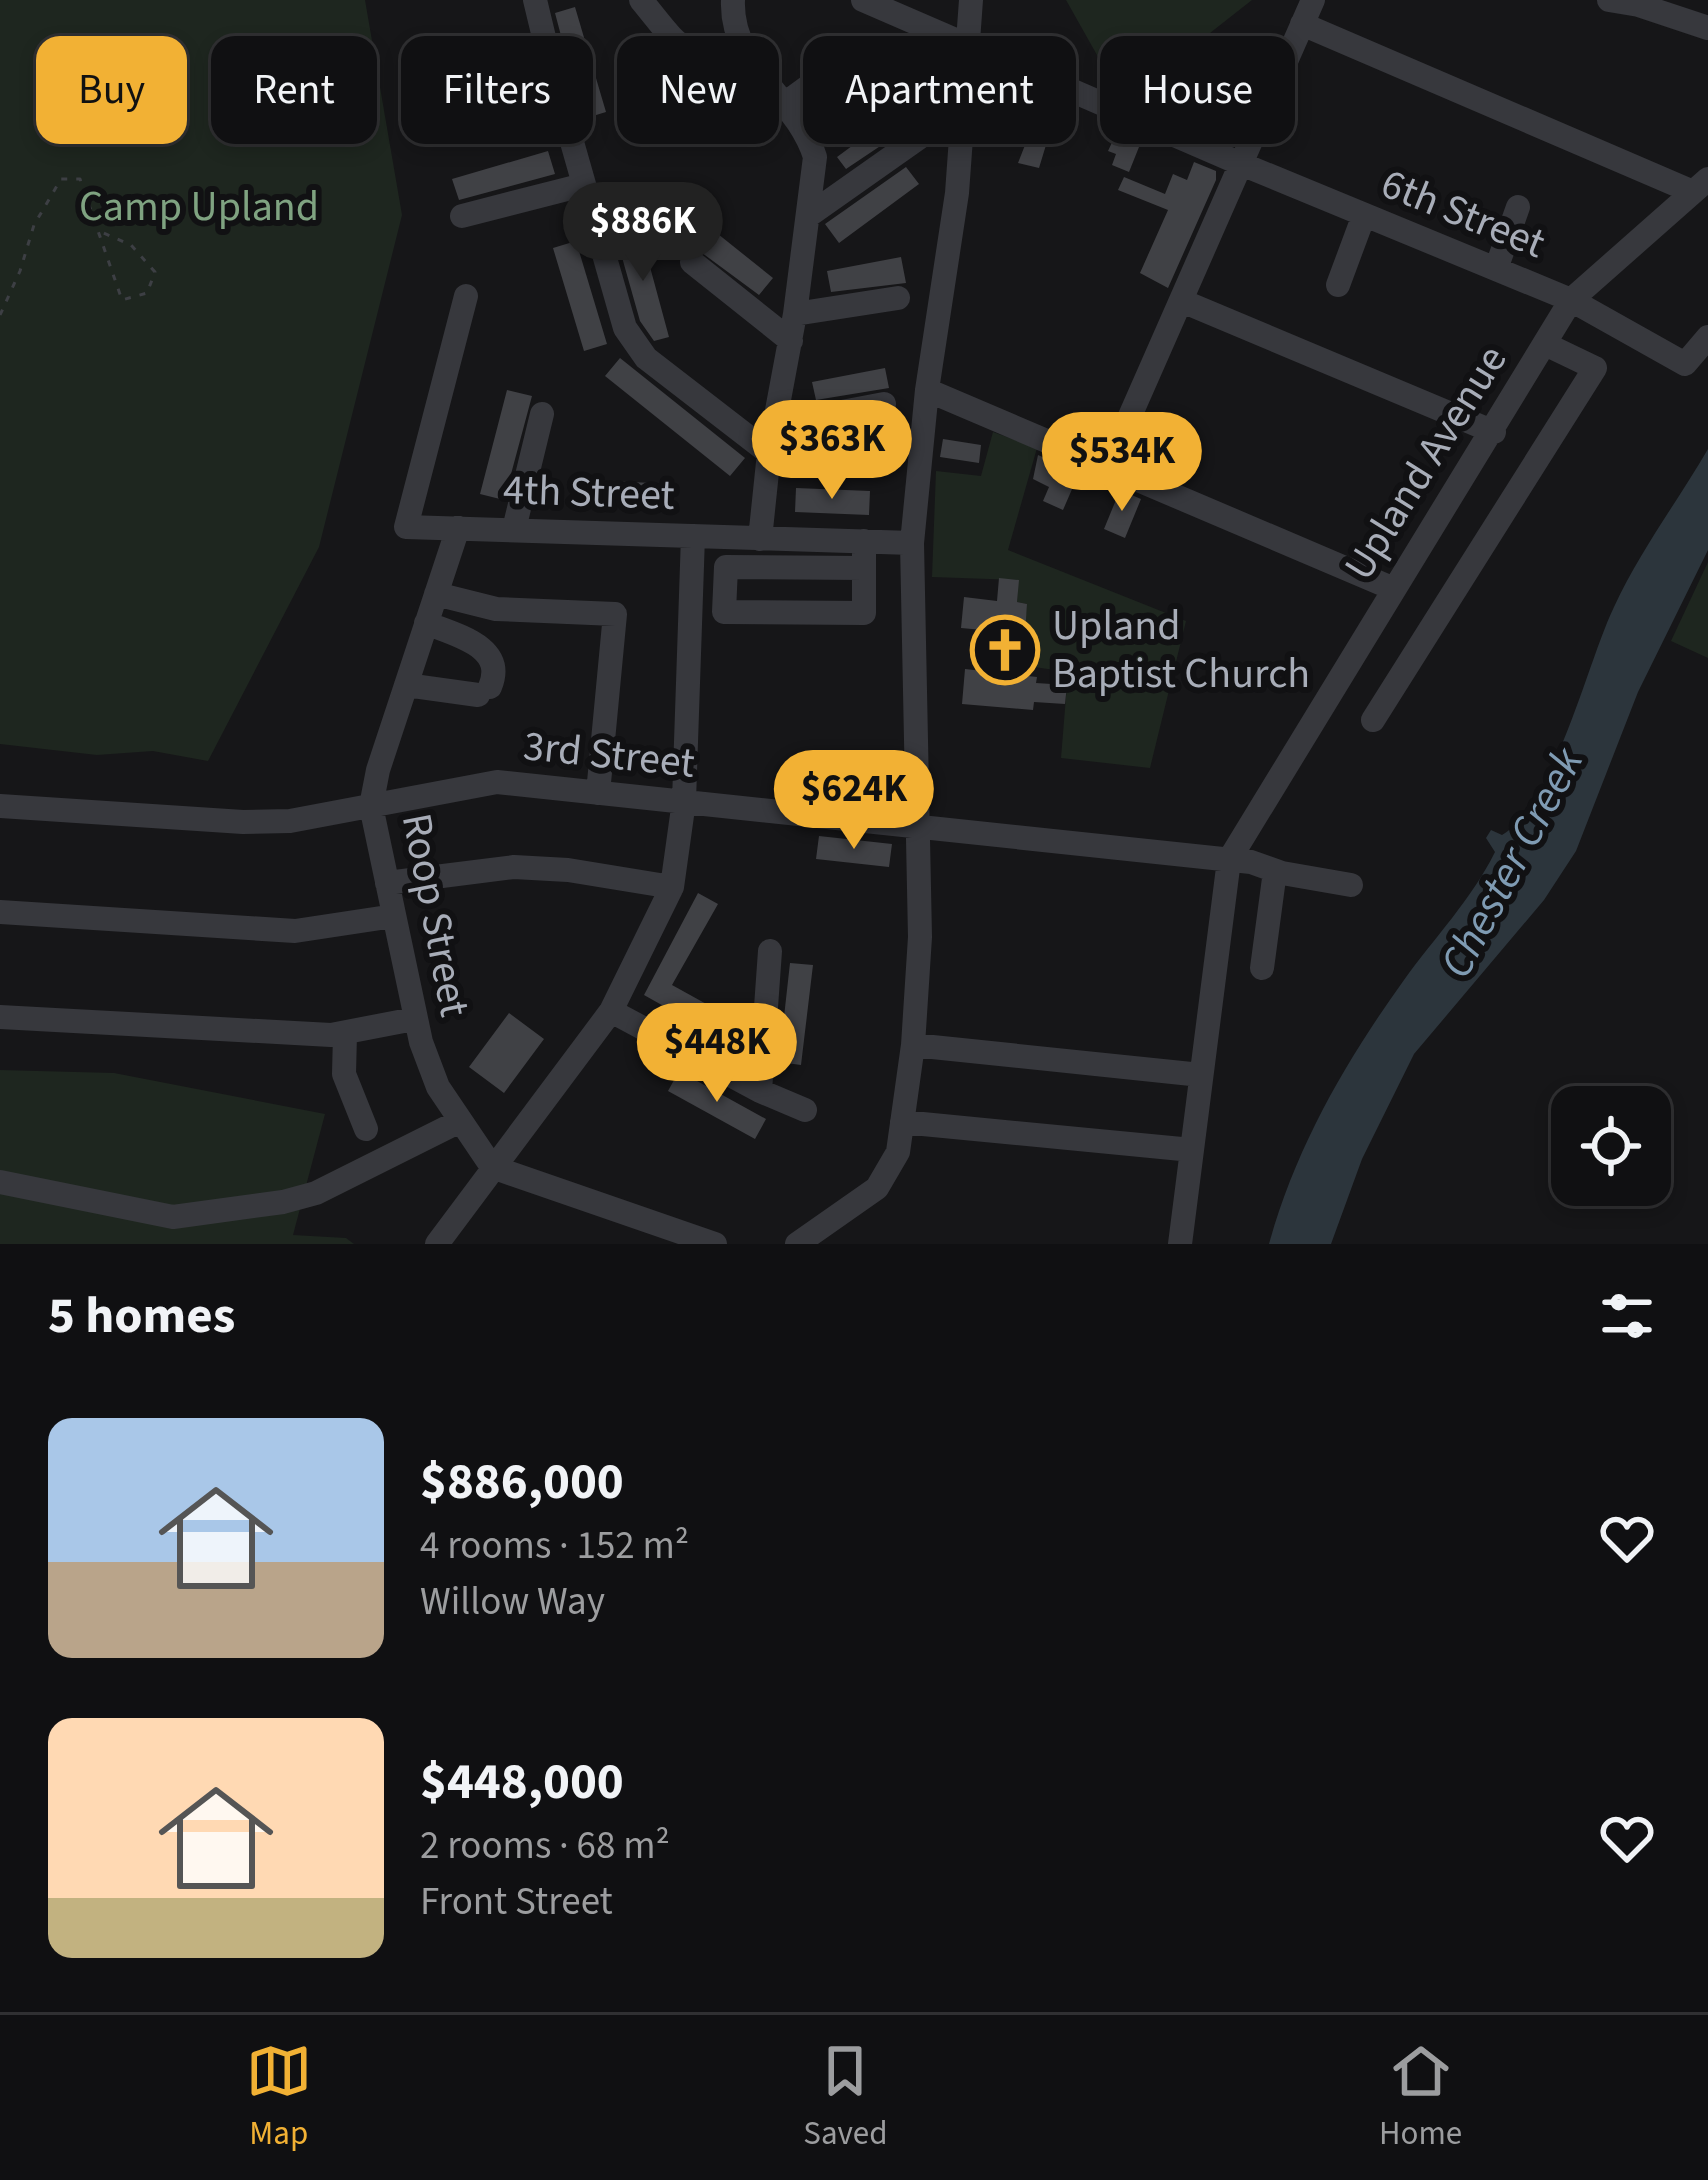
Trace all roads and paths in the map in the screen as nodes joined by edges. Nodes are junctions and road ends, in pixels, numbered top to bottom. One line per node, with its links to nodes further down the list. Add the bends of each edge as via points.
1 (536, 0): 9 (street)
2 (641, 0): 10 (street)
3 (733, 0): 11 (street)
4 (863, 0): 12 (street, 6th Street)
5 (970, 0): 13 (street)
6 (1609, 0): 8 (street)
7 (1308, 12): 21 (street); 23 (street)
8 (1708, 28)
9 (544, 36)
10 (671, 36)
11 (737, 36)
12 (947, 36)
13 (967, 36)
14 (803, 90): 17 (street)
15 (1076, 92): 21 (street, 6th Street)
16 (779, 100): 17 (street)
17 (783, 105): 27 (street, via 814,151)
18 (572, 144): 22 (street)
19 (910, 144): 27 (street)
20 (960, 144): 41 (street)
21 (1239, 163): 25 (street, 6th Street); 35 (street)
22 (583, 185): 26 (street); 46 (street, via 625,328 646,358)
23 (1700, 186): 34 (street, Upland Avenue)
24 (1518, 207): 30 (street)
25 (1364, 215): 30 (street, 6th Street); 31 (street)
26 (462, 216)
27 (808, 216): 36 (street)
28 (100, 231): 28 (path, via 122,300 147,292 154,272 131,245); 37 (path, via 80,179 62,179)
29 (692, 262): 39 (street)
30 (1496, 269): 34 (street, 6th Street)
31 (1338, 285)
32 (466, 296): 48 (street, 4th Street, via 406,526)
33 (898, 298): 36 (street)
34 (1571, 300): 38 (street, 6th Street, via 1685,364); 40 (street, Upland Avenue)
35 (1182, 301): 45 (street); 47 (street)
36 (795, 314): 39 (street)
37 (0, 315)
38 (1708, 337)
39 (791, 341): 43 (street)
40 (1545, 344): 45 (street, Upland Avenue); 59 (street, via 1595,368)
41 (927, 390): 47 (street); 53 (street)
42 (884, 404): 43 (street, via 800,420)
43 (777, 412): 46 (street)
44 (542, 414): 49 (street)
45 (1494, 432): 55 (street, Upland Avenue)
46 (769, 453): 51 (street)
47 (1108, 466): 55 (street)
48 (458, 528): 49 (street, 4th Street); 56 (street, Roop Street)
49 (514, 529): 50 (street, 4th Street)
50 (693, 536): 51 (street, 4th Street); 61 (street)
51 (760, 538): 52 (street, 4th Street)
52 (864, 541): 53 (street, 4th Street); 54 (street)
53 (912, 543): 64 (street)
54 (864, 568): 54 (street, via 863,613 724,612 726,567)
55 (1394, 589): 65 (street, Upland Avenue)
56 (436, 594): 57 (street, Roop Street); 60 (street, via 496,609 616,614)
57 (426, 623): 58 (street, Roop Street); 58 (street, via 480,645 495,674 484,691)
58 (406, 685): 63 (street, Roop Street)
59 (1373, 720)
60 (598, 793): 61 (street, 3rd Street); 63 (street, 3rd Street, via 496,782)
61 (684, 801): 64 (street, 3rd Street); 69 (street)
62 (0, 806): 63 (street, 3rd Street, via 243,822)
63 (371, 806): 67 (street, Roop Street)
64 (919, 829): 65 (street, 3rd Street); 78 (street)
65 (1229, 860): 66 (street, 3rd Street); 79 (street, Upland Avenue)
66 (1274, 871): 68 (street, 3rd Street); 73 (street)
67 (387, 883): 69 (street, via 514,867); 71 (street, Roop Street)
68 (1351, 885)
69 (673, 887): 74 (street)
70 (0, 913): 71 (street, via 295,931)
71 (394, 916): 76 (street, Roop Street)
72 (770, 951): 80 (street)
73 (1262, 968)
74 (610, 1011): 80 (street); 86 (street)
75 (0, 1016): 77 (street)
76 (414, 1019): 77 (street); 82 (street, Roop Street)
77 (345, 1034): 84 (street, via 344,1074)
78 (913, 1045): 79 (street); 83 (street)
79 (1201, 1075): 85 (street, Upland Avenue)
80 (760, 1091): 81 (street)
81 (805, 1110)
82 (460, 1121): 86 (street, Roop Street); 87 (street, via 316,1193 173,1217)
83 (902, 1122): 85 (street); 90 (street, via 894,1164 877,1188)
84 (366, 1129)
85 (1192, 1150): 91 (street, Upland Avenue)
86 (492, 1167): 88 (street); 89 (street)
87 (0, 1182)
88 (437, 1244)
89 (715, 1244)
90 (796, 1244)
91 (1180, 1244)

